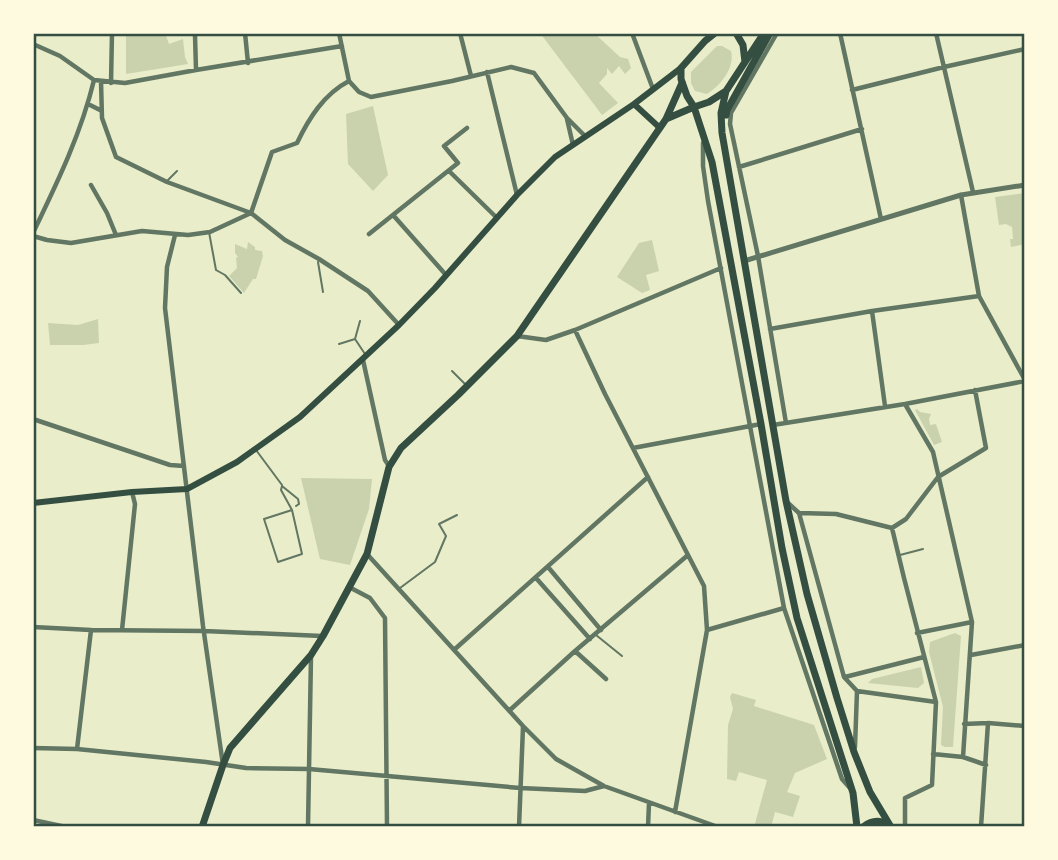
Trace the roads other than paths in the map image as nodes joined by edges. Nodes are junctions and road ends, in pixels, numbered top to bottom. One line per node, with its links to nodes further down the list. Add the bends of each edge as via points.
1 (112, 33): 27 (street)
2 (244, 33): 18 (street)
3 (339, 33): 15 (street)
4 (460, 33): 23 (street)
5 (632, 33): 29 (street)
6 (736, 33): 17 (main road)
7 (764, 33): 17 (main road)
8 (770, 33): 41 (main road, via 727,110)
9 (777, 33): 45 (street, via 730,113)
10 (840, 33): 30 (street)
11 (936, 33): 19 (street)
12 (713, 34): 20 (main road)
13 (195, 35): 21 (street)
14 (33, 44): 24 (street)
15 (342, 46): 18 (street); 26 (street)
16 (1025, 49): 19 (street)
17 (746, 62): 31 (main road)
18 (248, 63): 21 (street)
19 (944, 67): 30 (street); 51 (street)
20 (681, 68): 28 (main road); 29 (main road)
21 (196, 70): 27 (street)
22 (486, 72): 23 (street); 36 (street, via 512,67 534,73); 52 (street)
23 (471, 76): 26 (street, via 371,97)
24 (94, 80): 25 (street); 32 (street)
25 (101, 81): 27 (street); 35 (street)
26 (349, 81): 54 (street, via 337,87 311,116 297,143 272,152)
27 (111, 83)
28 (682, 83): 34 (main road); 37 (main road)
29 (653, 89): 33 (main road)
30 (852, 90): 40 (street)
31 (726, 91): 34 (main road); 41 (main road)
32 (88, 104): 35 (street); 60 (street)
33 (634, 104): 39 (main road); 42 (main road)
34 (694, 107): 37 (main road); 43 (main road)
35 (100, 110): 48 (street, via 116,157)
36 (567, 118): 42 (street); 44 (street)
37 (666, 119): 39 (main road)
38 (467, 128): 47 (street, via 444,146 458,163)
39 (660, 128): 76 (main road)
40 (862, 129): 45 (street); 57 (street)
41 (722, 133): 65 (main road)
42 (585, 136): 44 (main road)
43 (703, 137): 66 (street, via 703,166); 88 (main road, via 712,162)
44 (573, 145): 52 (main road)
45 (739, 167): 63 (street)
46 (177, 171): 48 (lane)
47 (449, 171): 55 (street); 56 (street)
48 (167, 182): 54 (street)
49 (91, 185): 61 (street)
50 (1025, 185): 51 (street)
51 (973, 192): 53 (street)
52 (517, 195): 56 (main road)
53 (961, 195): 57 (street); 70 (street)
54 (251, 213): 58 (street); 64 (street)
55 (393, 215): 59 (street); 67 (street)
56 (497, 218): 67 (main road)
57 (881, 219): 63 (street)
58 (209, 232): 62 (street); 69 (lane, via 216,270)
59 (369, 234)
60 (33, 235): 61 (street, via 71,243)
61 (117, 235): 62 (street, via 142,231)
62 (175, 235): 93 (street, via 167,267 165,308)
63 (758, 256): 65 (street); 74 (street)
64 (317, 258): 68 (lane); 73 (street, via 368,291)
65 (744, 261): 89 (main road)
66 (721, 268): 75 (street); 90 (street)
67 (446, 275): 73 (main road)
68 (323, 292)
69 (241, 293)
70 (979, 296): 71 (street); 81 (street)
71 (872, 311): 74 (street); 85 (street)
72 (360, 321): 77 (lane)
73 (399, 325): 79 (main road)
74 (770, 329): 87 (street)
75 (575, 330): 76 (street, via 546,340); 91 (street)
76 (517, 336): 82 (main road)
77 (355, 339): 78 (lane); 79 (lane)
78 (339, 344)
79 (364, 357): 92 (main road, via 300,417); 94 (street)
80 (452, 370): 82 (lane)
81 (1025, 380): 83 (street)
82 (466, 385): 94 (main road, via 401,448)
83 (975, 390): 84 (street); 96 (street, via 986,448)
84 (905, 404): 85 (street); 96 (street, via 933,452)
85 (886, 406): 87 (street)
86 (33, 418): 93 (street)
87 (786, 423): 89 (street)
88 (761, 424): 90 (street); 154 (main road, via 797,618)
89 (773, 425): 100 (main road)
90 (750, 426): 91 (street); 115 (street)
91 (633, 448): 95 (street)
92 (255, 449): 97 (lane); 98 (main road)
93 (184, 466): 98 (street)
94 (389, 467): 108 (main road)
95 (648, 477): 109 (street); 111 (street)
96 (938, 477): 106 (street, via 906,519); 116 (street)
97 (282, 486): 102 (lane, via 298,499); 103 (lane)
98 (187, 489): 99 (main road); 122 (street)
99 (132, 492): 101 (main road); 120 (street, via 135,503)
100 (786, 501): 104 (street); 145 (main road, via 807,594)
101 (33, 503)
102 (296, 506)
103 (292, 510): 103 (lane, via 302,554 278,562 264,519)
104 (799, 513): 106 (street, via 836,514); 134 (street)
105 (457, 515): 114 (lane, via 439,524 446,536 435,562)
106 (892, 528): 110 (street)
107 (923, 549): 110 (lane)
108 (367, 554): 113 (main road); 114 (street)
109 (688, 555): 118 (street, via 704,586); 121 (street)
110 (899, 555): 123 (street)
111 (548, 567): 112 (street); 121 (street)
112 (536, 578): 126 (street); 128 (street)
113 (349, 587): 125 (main road); 151 (street, via 370,598 385,618)
114 (399, 589): 128 (street)
115 (784, 608): 118 (street); 154 (street, via 842,779)
116 (972, 622): 123 (street); 131 (street)
117 (33, 627): 119 (street)
118 (707, 629): 156 (street)
119 (91, 630): 120 (street); 144 (street)
120 (122, 630): 122 (street)
121 (601, 630): 124 (street)
122 (204, 631): 125 (street); 148 (street)
123 (917, 633): 133 (street)
124 (596, 634): 126 (street); 132 (lane)
125 (323, 636): 130 (main road)
126 (590, 639): 129 (street)
127 (1025, 645): 131 (street)
128 (455, 649): 138 (street)
129 (575, 651): 135 (street); 138 (street)
130 (311, 655): 148 (main road, via 230,748); 150 (street)
131 (971, 655): 140 (street)
132 (622, 656)
133 (924, 657): 134 (street); 137 (street)
134 (844, 677): 136 (street)
135 (606, 679)
136 (857, 691): 137 (street); 145 (street)
137 (936, 702): 146 (street)
138 (510, 710): 141 (street)
139 (988, 723): 140 (street); 142 (street); 149 (street)
140 (964, 724): 147 (street)
141 (523, 726): 152 (street, via 556,759); 153 (street)
142 (1025, 726)
143 (33, 748): 144 (street)
144 (77, 749): 148 (street)
145 (854, 752): 167 (main road)
146 (933, 754): 147 (street); 168 (street, via 932,785 905,798)
147 (963, 757): 149 (street)
148 (223, 765): 150 (street); 159 (main road)
149 (986, 765): 169 (street)
150 (309, 769): 151 (street); 160 (street)
151 (387, 776): 153 (street); 161 (street)
152 (604, 786): 153 (street, via 585,791); 155 (street)
153 (520, 788): 162 (street)
154 (853, 793): 165 (main road)
155 (649, 803): 156 (street); 163 (street)
156 (675, 812): 164 (street)
157 (33, 820): 158 (street)
158 (66, 827)
159 (202, 827)
160 (308, 827)
161 (387, 827)
162 (519, 827)
163 (649, 827)
164 (718, 827)
165 (857, 827)
166 (863, 827): 167 (main road, via 878,821)
167 (889, 827)
168 (905, 827)
169 (981, 827)

